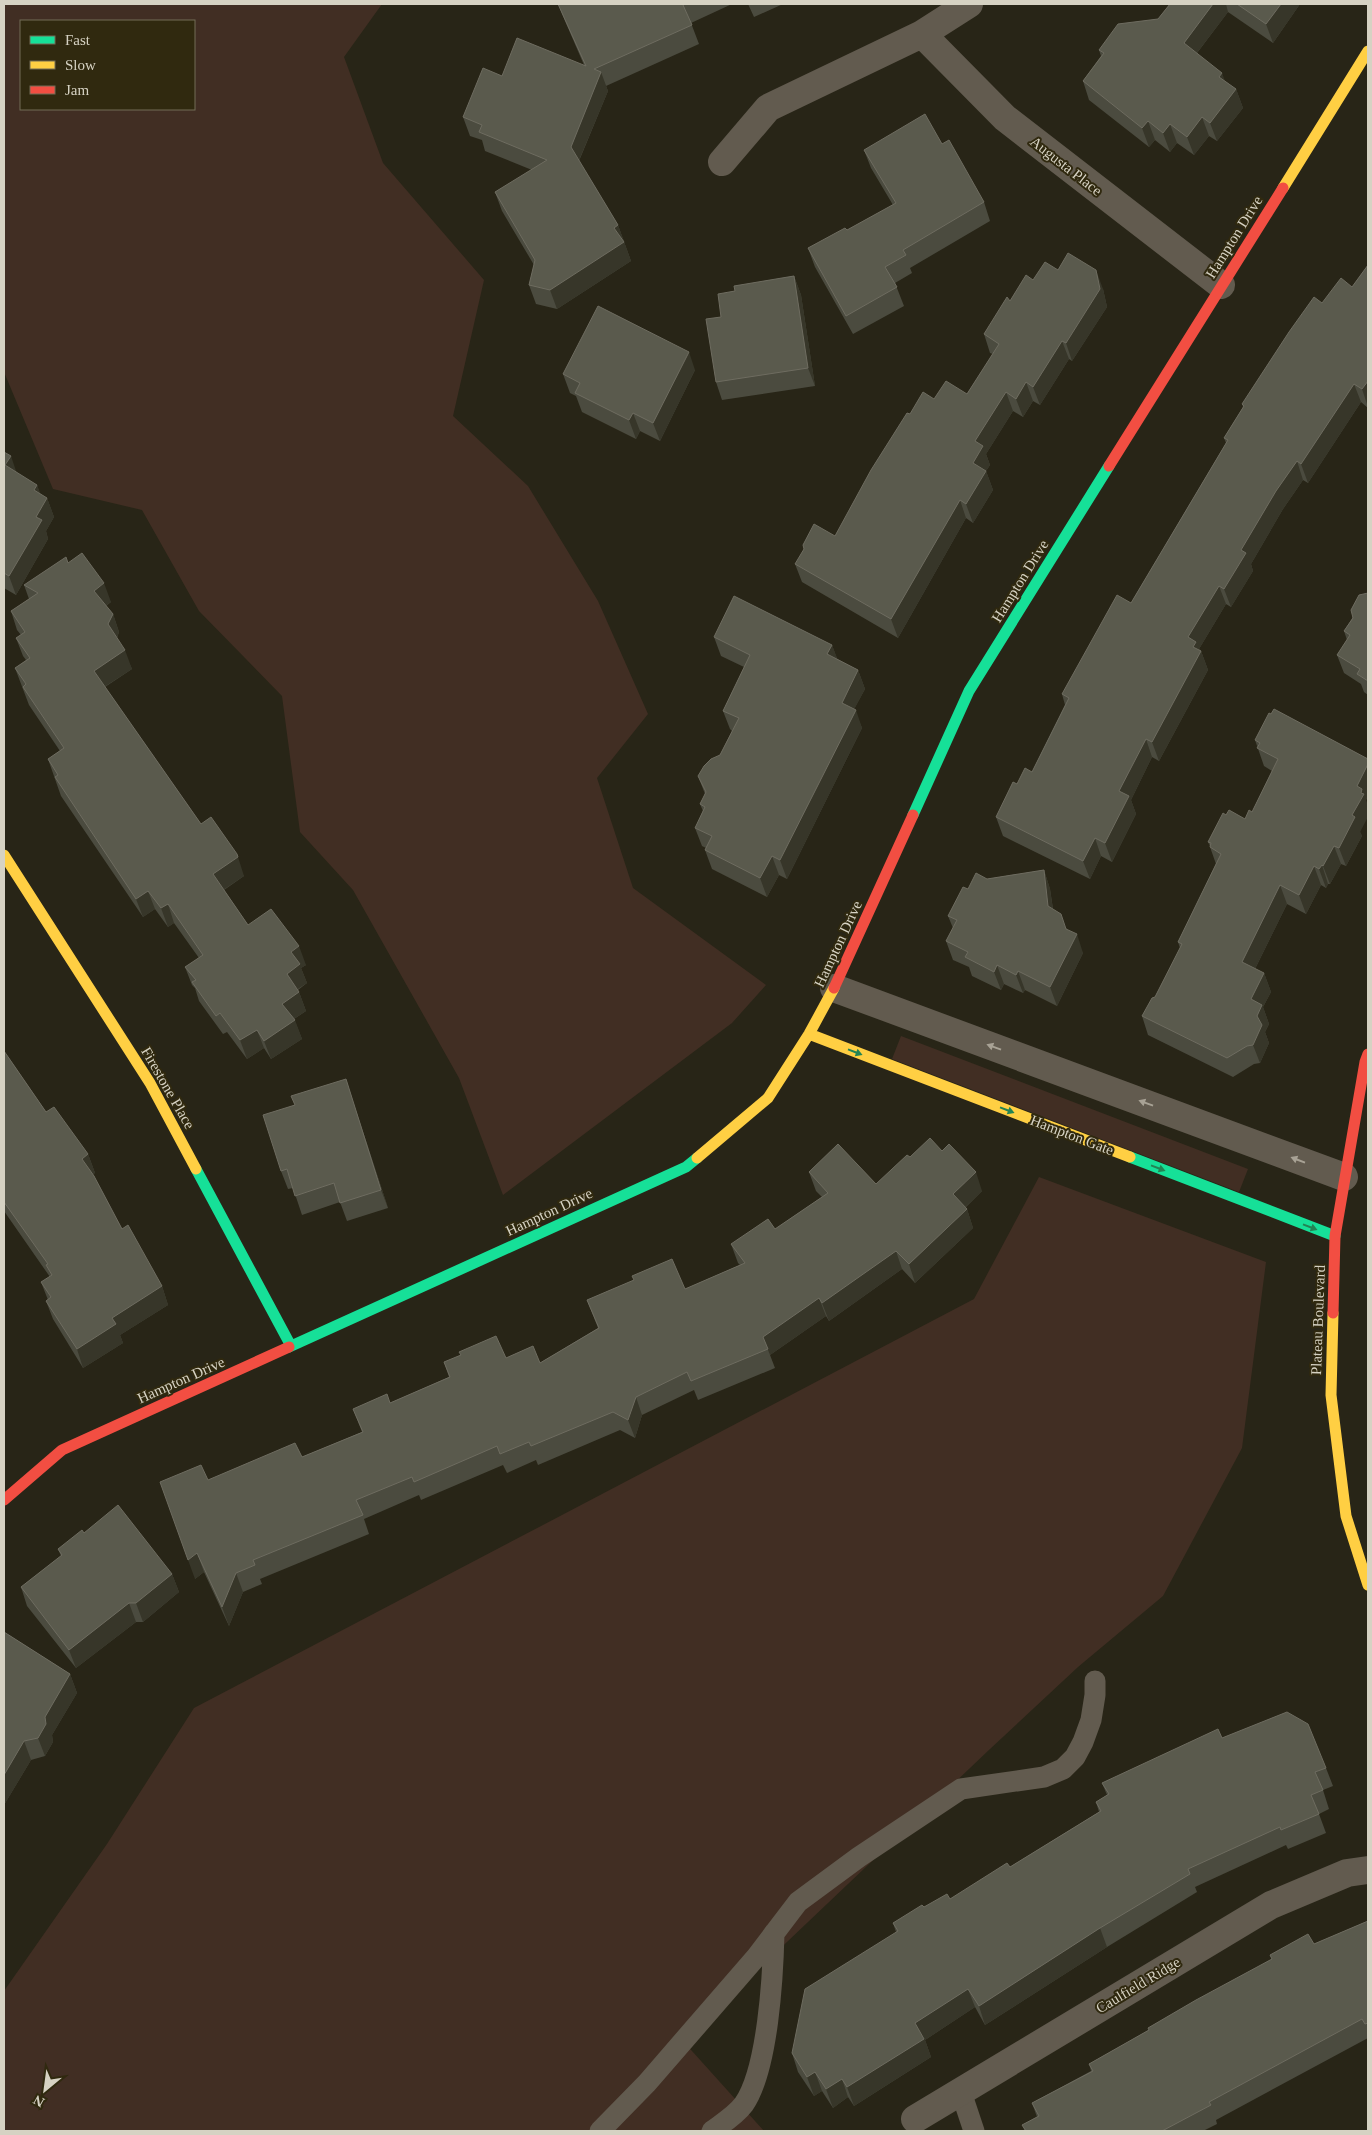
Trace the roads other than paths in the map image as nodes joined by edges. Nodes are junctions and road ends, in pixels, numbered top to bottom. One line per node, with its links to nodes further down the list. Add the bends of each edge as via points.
1 (969, 4): 2 (street)
2 (922, 34): 4 (street, via 768,108); 5 (street, Augusta Place, via 1005,118)
3 (1368, 51): 5 (street, Hampton Drive)
4 (722, 162)
5 (1221, 285): 7 (street, Hampton Drive, via 969,691)
6 (4, 855): 12 (street, Firestone Place, via 150,1083)
7 (834, 988): 8 (street, Hampton Drive); 10 (street, one-way to 7)
8 (809, 1034): 11 (street, Hampton Gate, one-way to 11); 12 (street, Hampton Drive, via 768,1098 686,1167)
9 (1368, 1054): 10 (street, Plateau Boulevard)
10 (1344, 1177): 11 (street, Plateau Boulevard)
11 (1335, 1236): 14 (street, Plateau Boulevard, via 1331,1395 1346,1516)
12 (291, 1346): 13 (street, Hampton Drive, via 62,1450)
13 (4, 1500)
14 (1368, 1585)
15 (1095, 1681): 17 (lane, via 1091,1720 1083,1742 1063,1769 1044,1777 961,1789 798,1902)
16 (1368, 1870): 18 (street, Caulfield Ridge, via 1347,1873 1271,1905)
17 (774, 1933): 20 (lane, via 647,2083); 21 (lane, via 772,1983 752,2089 738,2112)
18 (961, 2092): 19 (street, Caulfield Ridge); 22 (lane)
19 (915, 2119)
20 (600, 2131)
21 (712, 2131)
22 (974, 2131)

